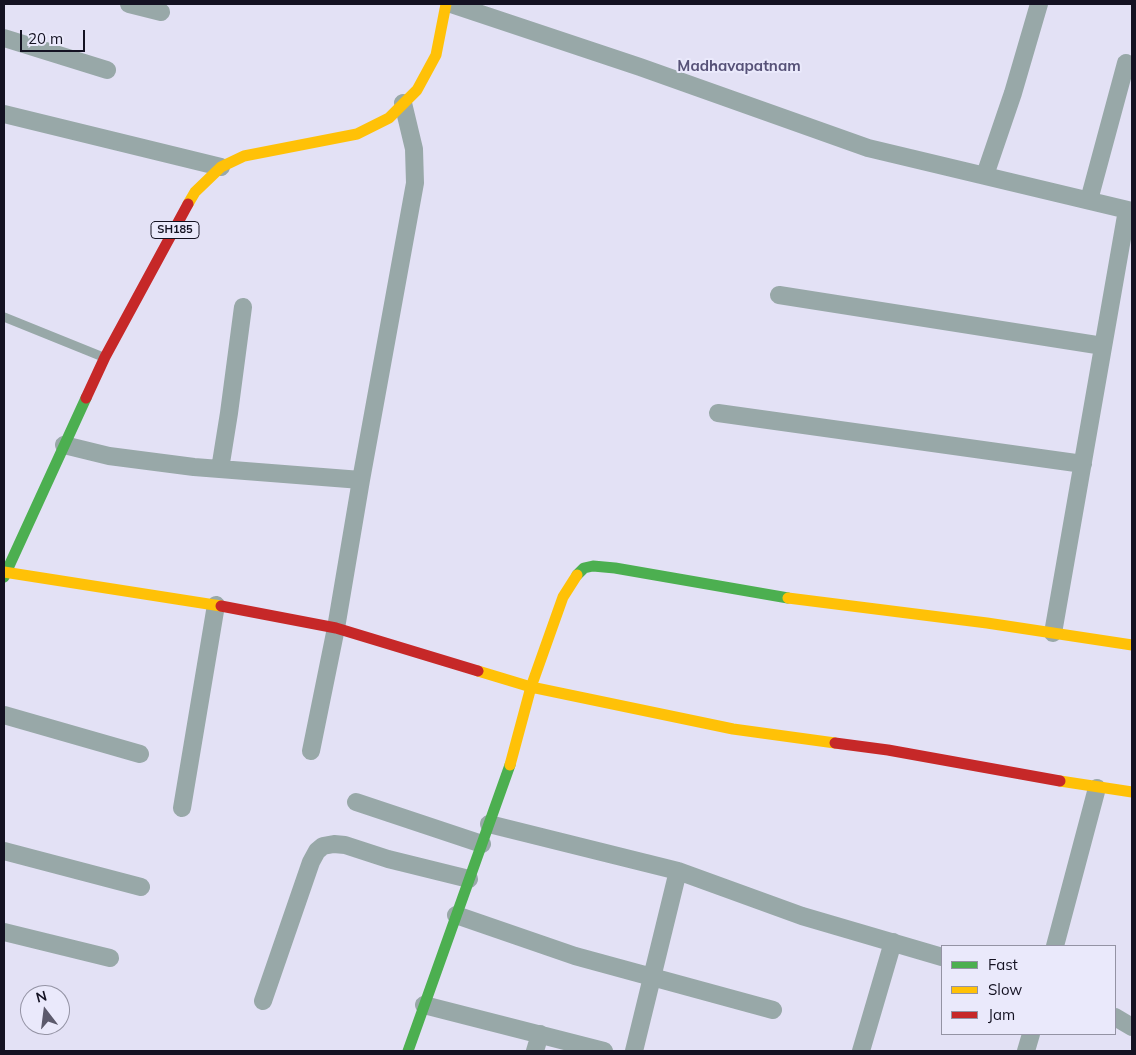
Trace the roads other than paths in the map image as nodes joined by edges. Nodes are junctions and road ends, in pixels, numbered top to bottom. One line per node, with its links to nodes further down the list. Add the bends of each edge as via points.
1 (129, 4): 5 (street)
2 (446, 4): 9 (street, SH185, via 436,55 417,90)
3 (451, 4): 12 (street, via 868,148)
4 (1039, 4): 12 (street)
5 (161, 12)
6 (4, 38): 8 (street)
7 (1126, 62): 13 (street)
8 (107, 70)
9 (404, 104): 11 (street, SH185, via 389,118 358,134 244,156); 24 (street, via 414,149 415,183)
10 (4, 114): 11 (street)
11 (221, 167): 19 (street, SH185, via 195,192)
12 (984, 175): 13 (street)
13 (1089, 200): 14 (street)
14 (1130, 210): 18 (street)
15 (779, 295): 18 (street)
16 (243, 307): 23 (street)
17 (4, 317): 19 (lane)
18 (1103, 346): 22 (street)
19 (105, 357): 21 (street, SH185)
20 (718, 413): 22 (street)
21 (64, 445): 23 (street, via 109,456); 25 (street, SH185)
22 (1083, 464): 28 (street)
23 (220, 468): 24 (street)
24 (361, 480): 27 (street)
25 (4, 574): 26 (street)
26 (216, 605): 27 (street); 37 (street)
27 (336, 628): 30 (street); 32 (street)
28 (1053, 633): 29 (street); 30 (street, via 788,598 593,566 584,568 563,596)
29 (1132, 645)
30 (531, 687): 34 (street, via 733,729 888,750); 38 (street, via 510,766)
31 (4, 715): 33 (street)
32 (311, 751)
33 (140, 754)
34 (1098, 788): 35 (street); 47 (street)
35 (1132, 791)
36 (356, 802): 39 (street)
37 (182, 808)
38 (489, 824): 39 (street); 41 (street)
39 (482, 844): 42 (street)
40 (4, 851): 43 (street)
41 (678, 871): 46 (street, via 802,916); 50 (street)
42 (469, 880): 44 (street); 51 (street, via 345,845 323,846 311,862)
43 (141, 887)
44 (456, 915): 50 (street, via 575,956); 52 (street)
45 (4, 932): 49 (street)
46 (893, 942): 48 (street); 61 (street)
47 (1055, 945)
48 (941, 957)
49 (110, 958)
50 (653, 978): 53 (street); 60 (street)
51 (263, 1001)
52 (424, 1005): 57 (street); 58 (street)
53 (773, 1010)
54 (1116, 1018): 55 (street)
55 (1132, 1027)
56 (1031, 1035): 62 (street)
57 (538, 1043): 59 (street)
58 (408, 1051)
59 (604, 1051)
60 (634, 1051)
61 (861, 1051)
62 (1026, 1051)

